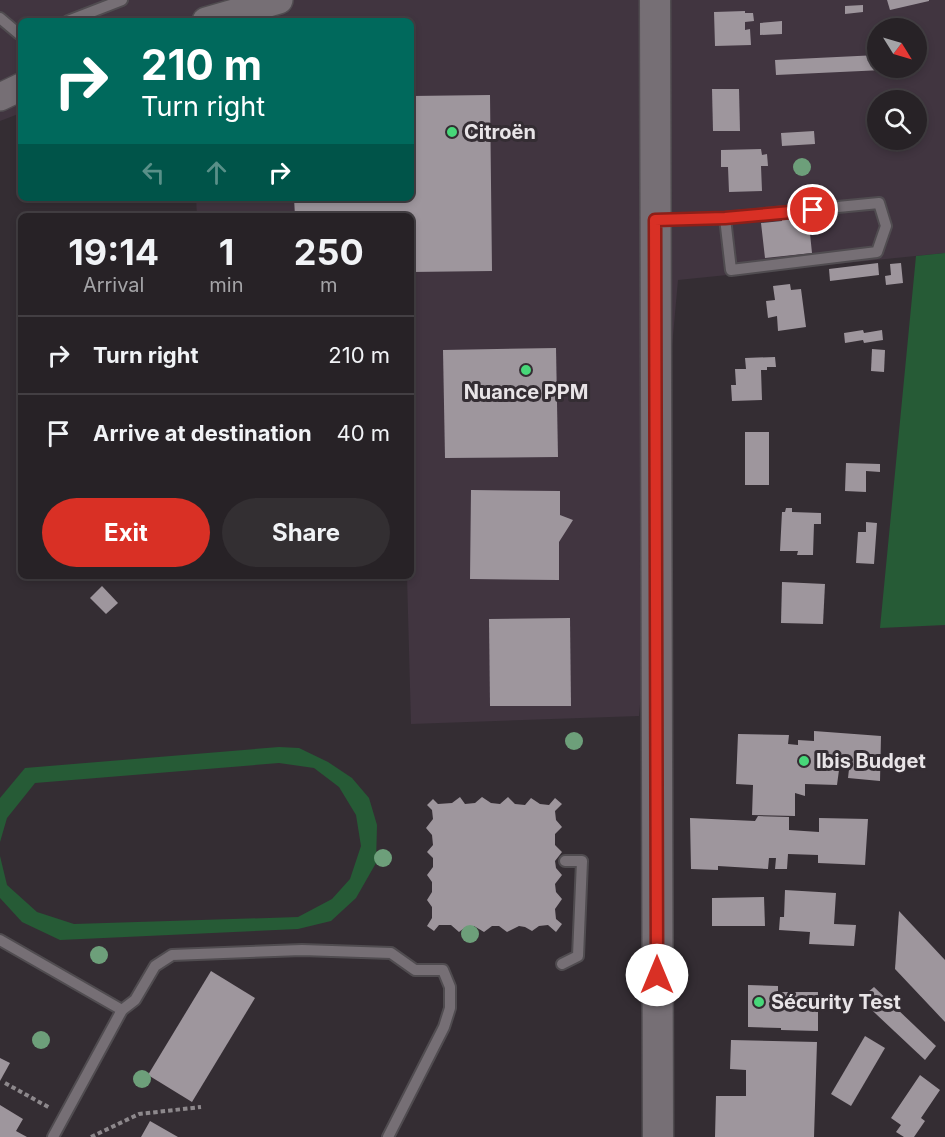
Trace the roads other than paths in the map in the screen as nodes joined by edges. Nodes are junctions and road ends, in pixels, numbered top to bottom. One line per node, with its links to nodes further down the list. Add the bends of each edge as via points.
1 (122, 0): 6 (lane)
2 (279, 0): 7 (street)
3 (646, 0): 9 (street)
4 (655, 0): 9 (main road)
5 (0, 18): 8 (lane)
6 (77, 18)
7 (216, 18)
8 (18, 33)
9 (655, 47): 13 (main road)
10 (18, 88): 11 (street)
11 (0, 97)
12 (725, 218): 12 (lane, via 731,270 876,252 886,226 879,203); 13 (lane)
13 (655, 220): 20 (main road)
14 (565, 861): 16 (lane, via 582,861 578,956)
15 (0, 939): 17 (lane)
16 (562, 964)
17 (122, 1010): 18 (lane); 19 (lane, via 135,1000 155,966 172,955 302,950 391,953 415,970 442,970 450,987 450,1008 444,1027)
18 (53, 1137)
19 (388, 1137)
20 (658, 1137)

